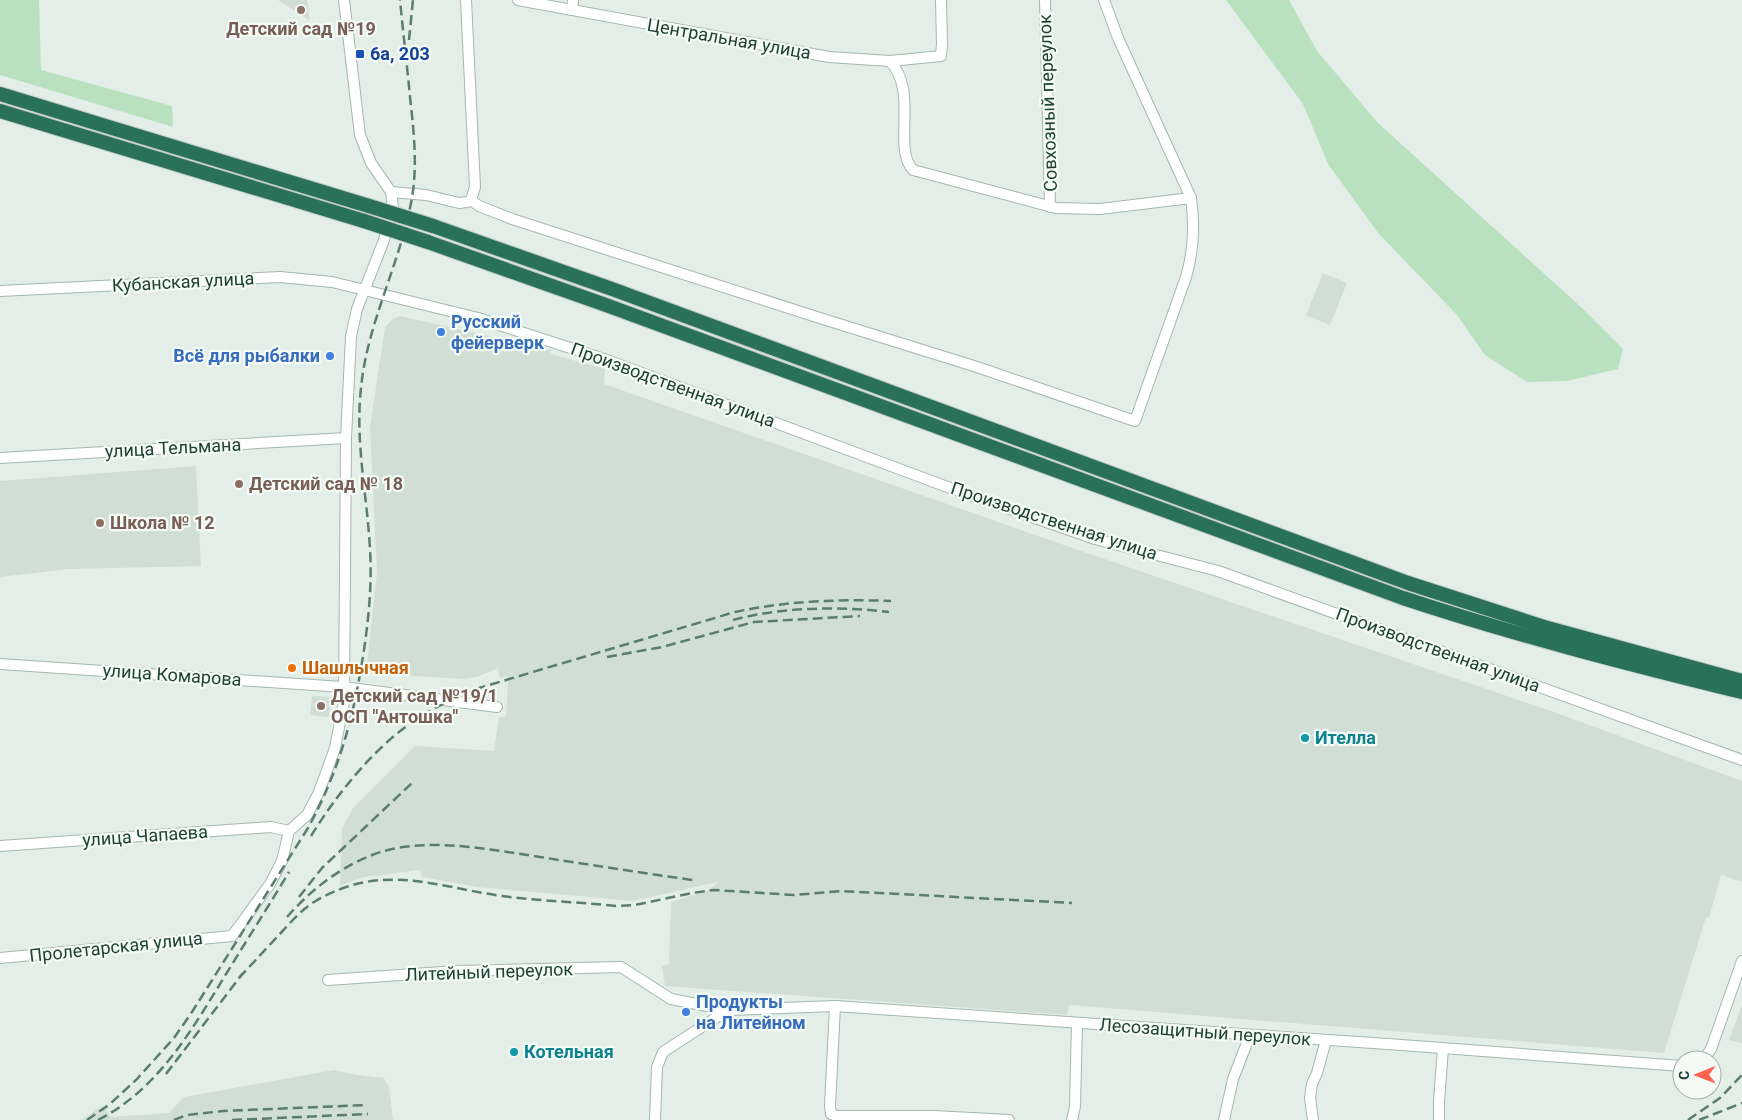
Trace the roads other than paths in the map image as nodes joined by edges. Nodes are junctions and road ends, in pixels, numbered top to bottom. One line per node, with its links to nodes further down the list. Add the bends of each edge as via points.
1 (344, 0): 11 (street, via 360,135 371,163)
2 (466, 0): 13 (street, via 475,187)
3 (518, 0): 7 (street, Центральная улица)
4 (940, 0): 8 (street, Центральная улица, via 941,56)
5 (1045, 0): 14 (street, Совхозный переулок)
6 (1104, 0): 12 (street)
7 (572, 5): 8 (street, Центральная улица, via 829,57)
8 (890, 61): 14 (street, via 902,82 905,152 908,165 913,170)
9 (0, 94): 20 (highway, bridge, via 433,226 1408,583 1544,627)
10 (0, 111): 22 (highway, bridge, via 428,242 1403,598 1539,641)
11 (391, 192): 13 (street, via 459,202); 16 (street, via 393,207 384,240)
12 (1191, 198): 13 (street, via 1194,217 1192,256 1136,421 977,367 512,220); 14 (street, via 1100,208)
13 (470, 200)
14 (1050, 207)
15 (0, 291): 16 (street, Кубанская улица, via 280,277 332,282)
16 (364, 291): 17 (street, via 356,309 351,336); 24 (street, Производственная улица, via 478,318 582,351 960,492 1095,539 1218,571)
17 (346, 438): 18 (street, улица Тельмана); 21 (street)
18 (0, 458)
19 (0, 664): 21 (street, улица Комарова)
20 (1742, 680)
21 (343, 687): 23 (street, улица Комарова); 25 (street, via 344,702 336,748 306,815)
22 (1742, 692)
23 (497, 707)
24 (1742, 760)
25 (289, 831): 26 (street, улица Чапаева, via 271,826); 27 (street, Пролетарская улица, via 282,861 270,884 232,936)
26 (0, 846)
27 (0, 958)
28 (1742, 961): 37 (street)
29 (328, 980): 30 (street, Литейный переулок, via 457,971 621,967)
30 (646, 983): 32 (street, Лесозащитный переулок, via 672,999)
31 (835, 1006): 32 (street, Лесозащитный переулок); 33 (street, Лесозащитный переулок); 40 (street, via 831,1114)
32 (728, 1010): 39 (street, via 663,1052 657,1067)
33 (1077, 1023): 34 (street, Лесозащитный переулок); 41 (street)
34 (1250, 1035): 35 (street, Лесозащитный переулок); 42 (street, via 1233,1079)
35 (1326, 1040): 36 (street, Лесозащитный переулок); 43 (street, via 1312,1084)
36 (1444, 1048): 38 (street, Лесозащитный переулок); 44 (street)
37 (1711, 1050)
38 (1672, 1065)
39 (655, 1120)
40 (1009, 1120)
41 (1072, 1120)
42 (1224, 1120)
43 (1313, 1120)
44 (1439, 1120)

